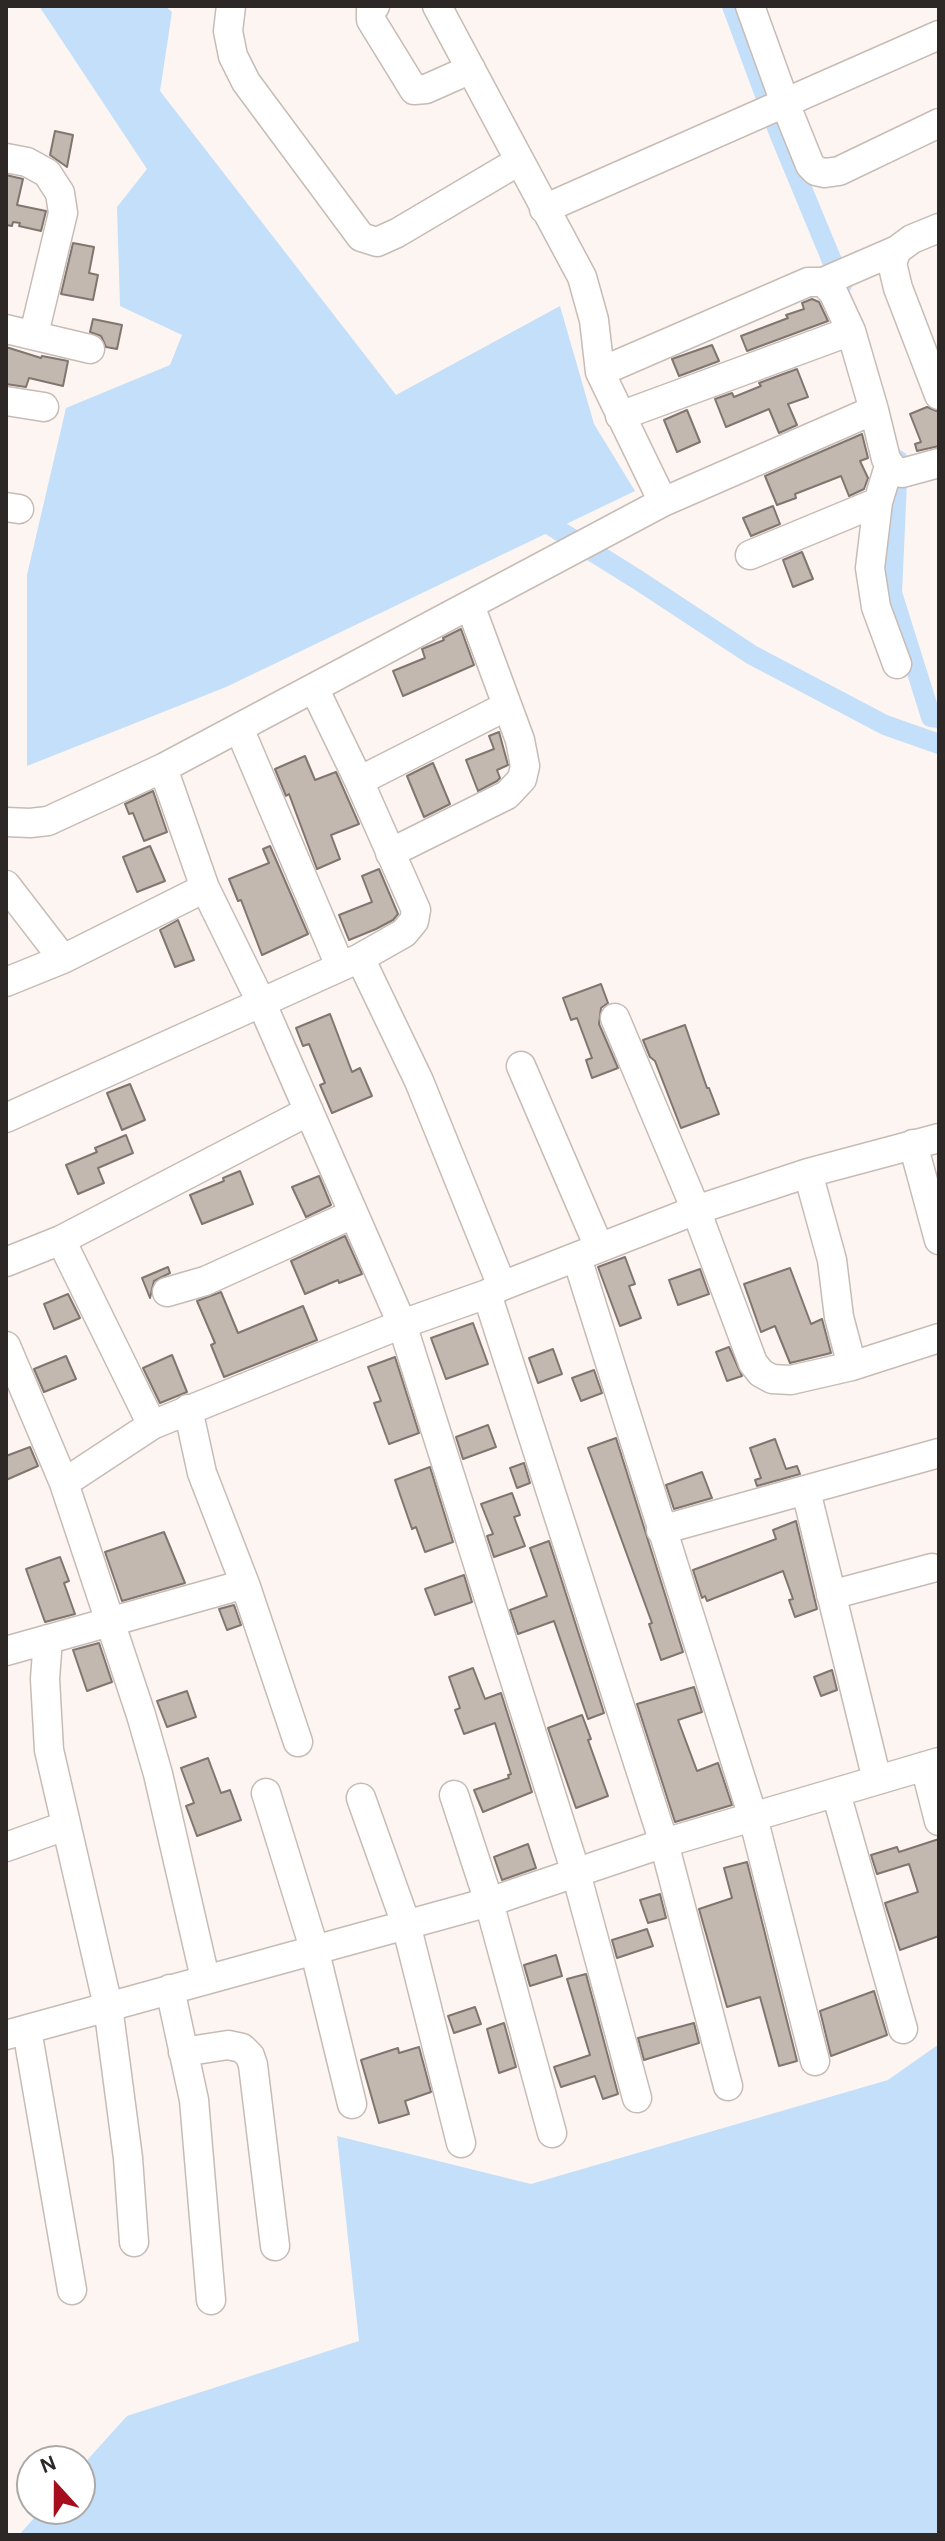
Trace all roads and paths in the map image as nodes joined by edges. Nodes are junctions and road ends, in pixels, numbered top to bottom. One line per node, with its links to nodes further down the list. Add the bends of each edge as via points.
1 (231, 6): 10 (street, via 228,31 246,82 361,237 377,242 397,233)
2 (375, 6): 6 (street, via 371,20 414,90)
3 (437, 6): 6 (street)
4 (750, 6): 7 (street)
5 (939, 35): 7 (street)
6 (471, 69): 10 (street)
7 (784, 103): 8 (street, via 810,165 825,173); 11 (street)
8 (939, 123)
9 (6, 158): 17 (street, via 47,173 60,193 63,213)
10 (519, 161): 11 (street)
11 (544, 209): 19 (street, via 582,277)
12 (939, 228): 13 (street)
13 (897, 250): 14 (street); 20 (street, via 892,263 898,288)
14 (823, 282): 16 (street); 19 (street, via 794,287)
15 (6, 329): 17 (street)
16 (851, 331): 23 (street); 24 (street)
17 (34, 334): 18 (street)
18 (90, 349)
19 (600, 372): 24 (street)
20 (939, 395)
21 (6, 401): 22 (street)
22 (44, 407)
23 (874, 410): 26 (street); 27 (street)
24 (620, 416): 27 (street)
25 (939, 463): 26 (street)
26 (895, 470): 28 (street)
27 (663, 502): 30 (street)
28 (878, 502): 29 (street); 31 (street, via 871,589)
29 (750, 555)
30 (470, 605): 32 (street); 33 (street)
31 (897, 664)
32 (314, 688): 34 (street); 36 (street)
33 (507, 706): 36 (street); 38 (street, via 520,740 522,779 507,795)
34 (239, 728): 35 (street); 42 (street)
35 (163, 768): 37 (street, via 48,821); 40 (street)
36 (359, 781): 38 (street)
37 (6, 822)
38 (390, 853): 42 (street, via 416,910 414,921 404,933)
39 (6, 885): 41 (street)
40 (205, 888): 41 (street); 44 (street)
41 (63, 959): 43 (street)
42 (350, 962): 44 (street); 57 (street, via 419,1081)
43 (6, 982)
44 (262, 1004): 47 (street); 48 (street)
45 (615, 1018): 51 (street)
46 (521, 1066): 55 (street)
47 (309, 1111): 52 (street); 53 (street)
48 (6, 1118)
49 (926, 1141): 50 (street); 54 (street)
50 (808, 1173): 51 (street); 62 (street, via 832,1260)
51 (696, 1210): 55 (street); 62 (street, via 761,1373 791,1380)
52 (353, 1214): 58 (street, via 205,1281); 59 (street)
53 (61, 1240): 56 (street); 64 (street)
54 (939, 1240)
55 (588, 1253): 57 (street); 68 (street)
56 (6, 1262)
57 (495, 1290): 59 (street); 85 (street)
58 (167, 1292)
59 (402, 1324): 63 (street); 87 (street)
60 (939, 1338): 62 (street)
61 (6, 1346): 66 (street)
62 (852, 1366)
63 (188, 1409): 64 (street); 70 (street, via 202,1473)
64 (152, 1425): 66 (street)
65 (939, 1453): 67 (street)
66 (64, 1483): 72 (street)
67 (806, 1491): 68 (street); 71 (street)
68 (661, 1530): 82 (street)
69 (937, 1575): 71 (street)
70 (245, 1584): 72 (street); 75 (street)
71 (831, 1595): 77 (street)
72 (109, 1622): 73 (street); 91 (street, via 158,1774)
73 (48, 1639): 74 (street); 84 (street, via 45,1719)
74 (6, 1651)
75 (298, 1742)
76 (932, 1764): 77 (street); 83 (street)
77 (877, 1780): 79 (street)
78 (266, 1793): 90 (street)
79 (836, 1793): 82 (street); 94 (street)
80 (454, 1795): 88 (street)
81 (361, 1798): 89 (street)
82 (753, 1817): 85 (street); 97 (street)
83 (939, 1821)
84 (65, 1826): 86 (street); 93 (street)
85 (664, 1843): 87 (street); 98 (street)
86 (6, 1847)
87 (576, 1873): 88 (street); 99 (street)
88 (489, 1902): 89 (street); 101 (street)
89 (406, 1924): 90 (street); 102 (street)
90 (314, 1948): 91 (street); 100 (street)
91 (205, 1978): 92 (street)
92 (170, 1989): 93 (street); 96 (street)
93 (108, 2006): 95 (street); 103 (street)
94 (903, 2029)
95 (16, 2032): 105 (street)
96 (183, 2052): 104 (street, via 228,2045 250,2056); 106 (street, via 200,2146)
97 (815, 2061)
98 (728, 2086)
99 (637, 2098)
100 (352, 2104)
101 (552, 2133)
102 (461, 2143)
103 (134, 2242)
104 (275, 2246)
105 (72, 2290)
106 (211, 2300)

